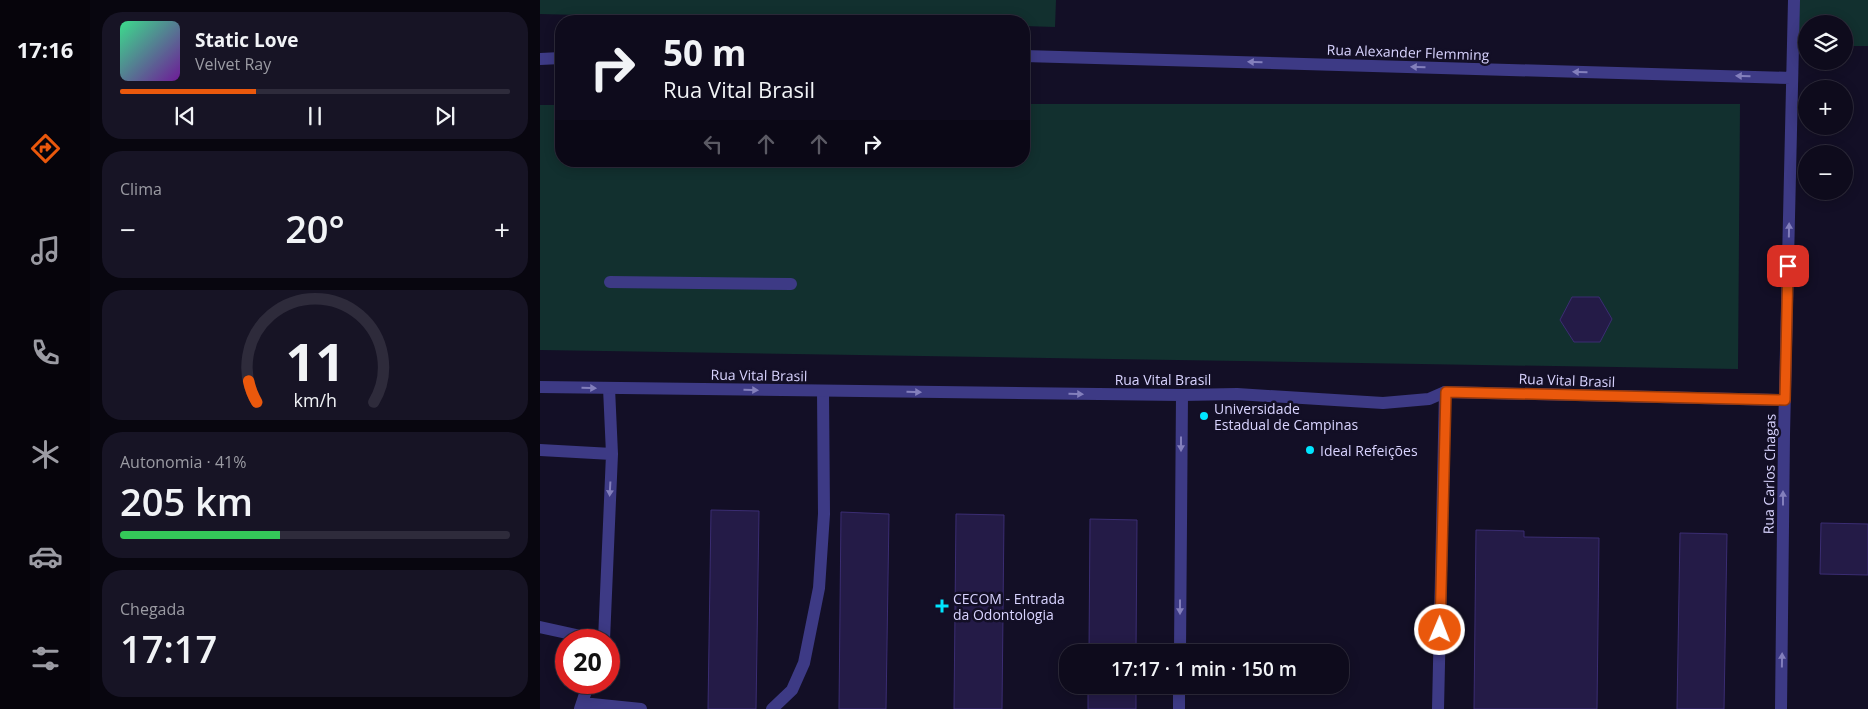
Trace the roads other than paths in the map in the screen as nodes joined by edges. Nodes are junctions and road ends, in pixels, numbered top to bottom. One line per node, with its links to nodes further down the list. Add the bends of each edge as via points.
1 (1794, 0): 5 (street, Rua Carlos Chagas)
2 (1030, 56): 5 (street, Rua Alexander Flemming, one-way to 2)
3 (555, 58): 4 (street)
4 (540, 59)
5 (1791, 78): 13 (street, Rua Carlos Chagas, one-way to 5)
6 (610, 282): 7 (street)
7 (791, 284)
8 (540, 387): 9 (street, Rua Vital Brasil, one-way to 9)
9 (609, 388): 10 (street, Rua Vital Brasil, one-way to 10); 15 (street)
10 (823, 391): 12 (street, Rua Vital Brasil, one-way to 12); 24 (street, via 824,514 819,588 804,663 792,690)
11 (1446, 392): 12 (street, Rua Vital Brasil, via 1429,399 1383,403 1237,394); 13 (street, Rua Vital Brasil); 26 (street)
12 (1182, 395): 19 (street, one-way to 19)
13 (1785, 400): 27 (street, Rua Carlos Chagas, one-way to 13)
14 (540, 450): 15 (street)
15 (612, 454): 17 (street, one-way to 17)
16 (540, 627): 18 (street)
17 (604, 629)
18 (555, 630)
19 (1180, 644)
20 (585, 694): 22 (street)
21 (1180, 694): 25 (street)
22 (581, 706): 23 (street)
23 (641, 709)
24 (772, 709)
25 (1179, 709)
26 (1438, 709)
27 (1781, 709)

